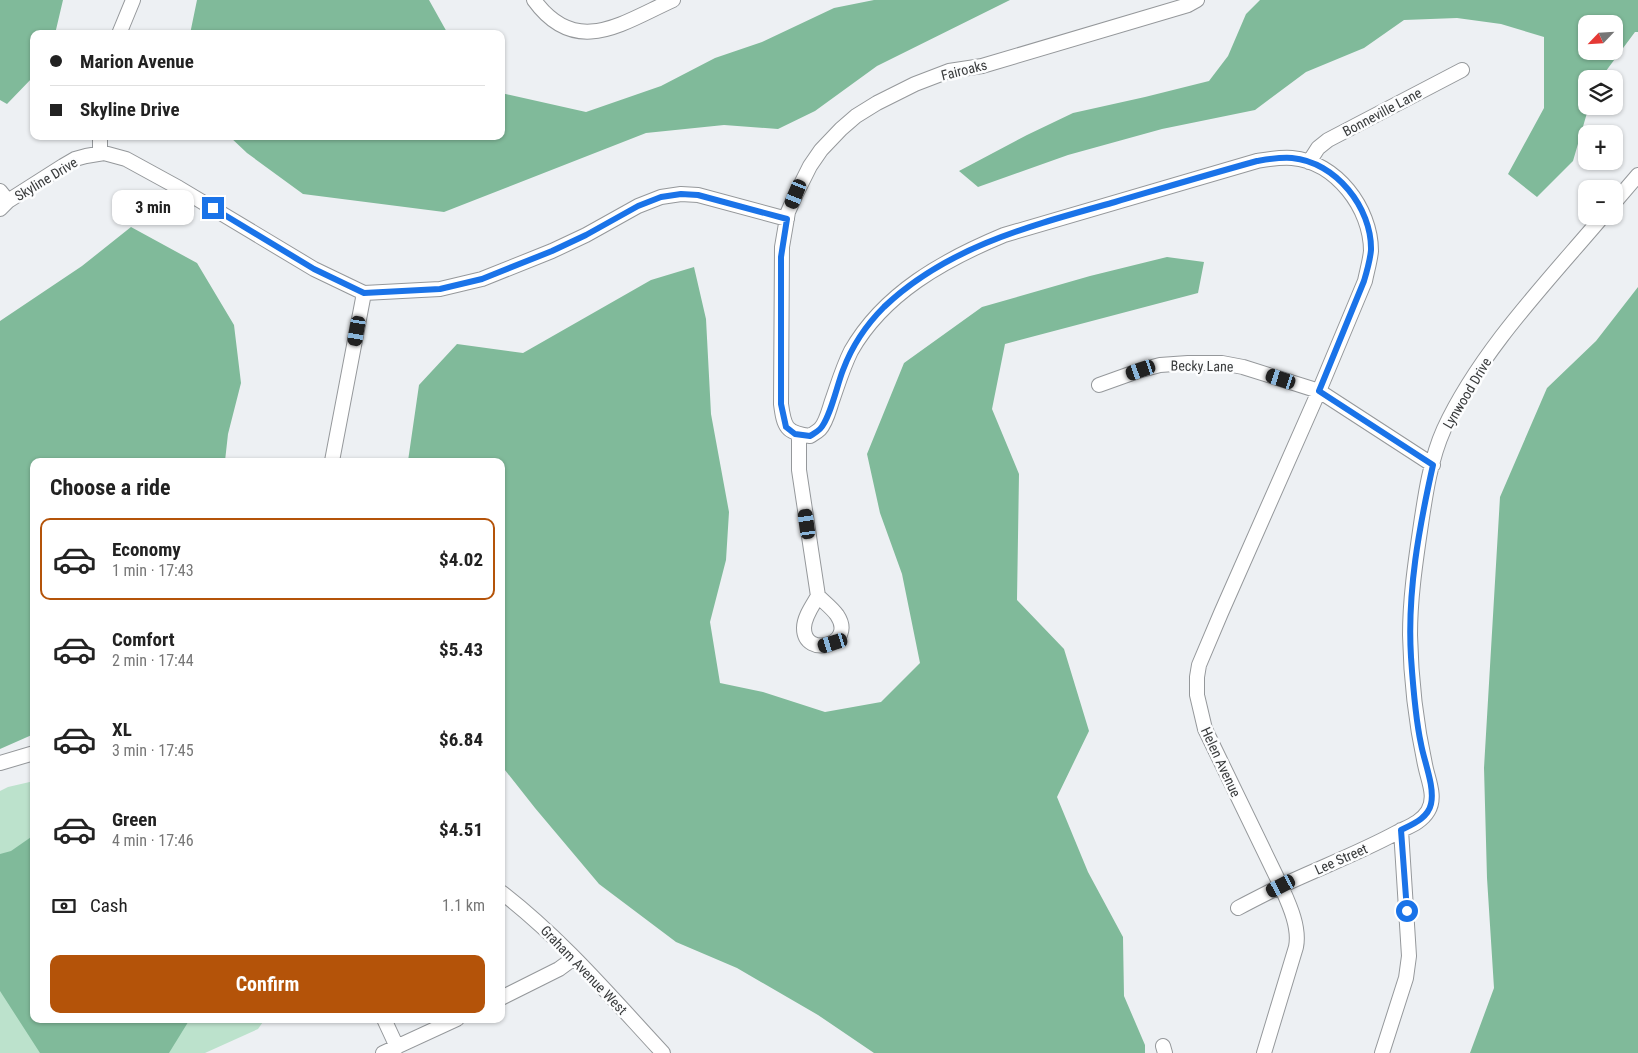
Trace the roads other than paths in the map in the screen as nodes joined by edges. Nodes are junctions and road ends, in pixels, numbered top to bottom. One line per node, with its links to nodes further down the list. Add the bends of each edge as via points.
1 (133, 0): 5 (street)
2 (534, 0): 3 (street, via 543,13 558,24 570,30 595,32 607,30)
3 (673, 0)
4 (1198, 0): 13 (street, Fairoaks, via 982,66 949,71 877,103 841,128 821,150 796,194)
5 (120, 30)
6 (1462, 70): 9 (street, Bonneville Lane, via 1328,140)
7 (100, 140): 8 (street)
8 (100, 153): 12 (street, Skyline Drive, via 75,159); 15 (street, Skyline Drive, via 126,159 314,269)
9 (1309, 162): 17 (street, via 1325,169 1354,198 1366,220 1371,250 1364,281); 18 (street, via 1293,158 1257,161 1048,221 972,248 911,285 873,319 850,353 820,429 810,436)
10 (1638, 175): 11 (street)
11 (1623, 193)
12 (3, 200)
13 (787, 219): 15 (street, Skyline Drive, via 698,195 661,197 552,251 482,279 440,289); 18 (street, via 781,257 781,404 786,427)
14 (1595, 225): 20 (street, Lynwood Drive, via 1521,312 1477,373 1443,432)
15 (364, 293): 19 (street)
16 (1099, 384): 17 (street, Becky Lane, via 1160,365 1222,363)
17 (1319, 391): 20 (street, Becky Lane); 25 (street, Helen Avenue, via 1224,606 1197,677 1197,695 1205,729)
18 (800, 434): 21 (street, via 799,470)
19 (333, 458)
20 (1433, 465): 24 (street, Lynwood Drive, via 1413,580 1410,633 1415,708 1432,794 1431,805 1422,818)
21 (818, 596)
22 (30, 754): 23 (street)
23 (0, 763)
24 (1401, 830): 25 (street, Lee Street); 36 (street, via 1409,956 1406,978)
25 (1281, 886): 27 (street, Lee Street); 35 (street, Helen Avenue, via 1297,932 1297,943)
26 (505, 895): 28 (street, Graham Avenue West)
27 (1238, 908)
28 (574, 958): 29 (street); 34 (street, Graham Avenue West)
29 (505, 996)
30 (386, 1023): 32 (street)
31 (448, 1023): 32 (street)
32 (397, 1047): 33 (street)
33 (383, 1053)
34 (663, 1053)
35 (1264, 1053)
36 (1382, 1053)

